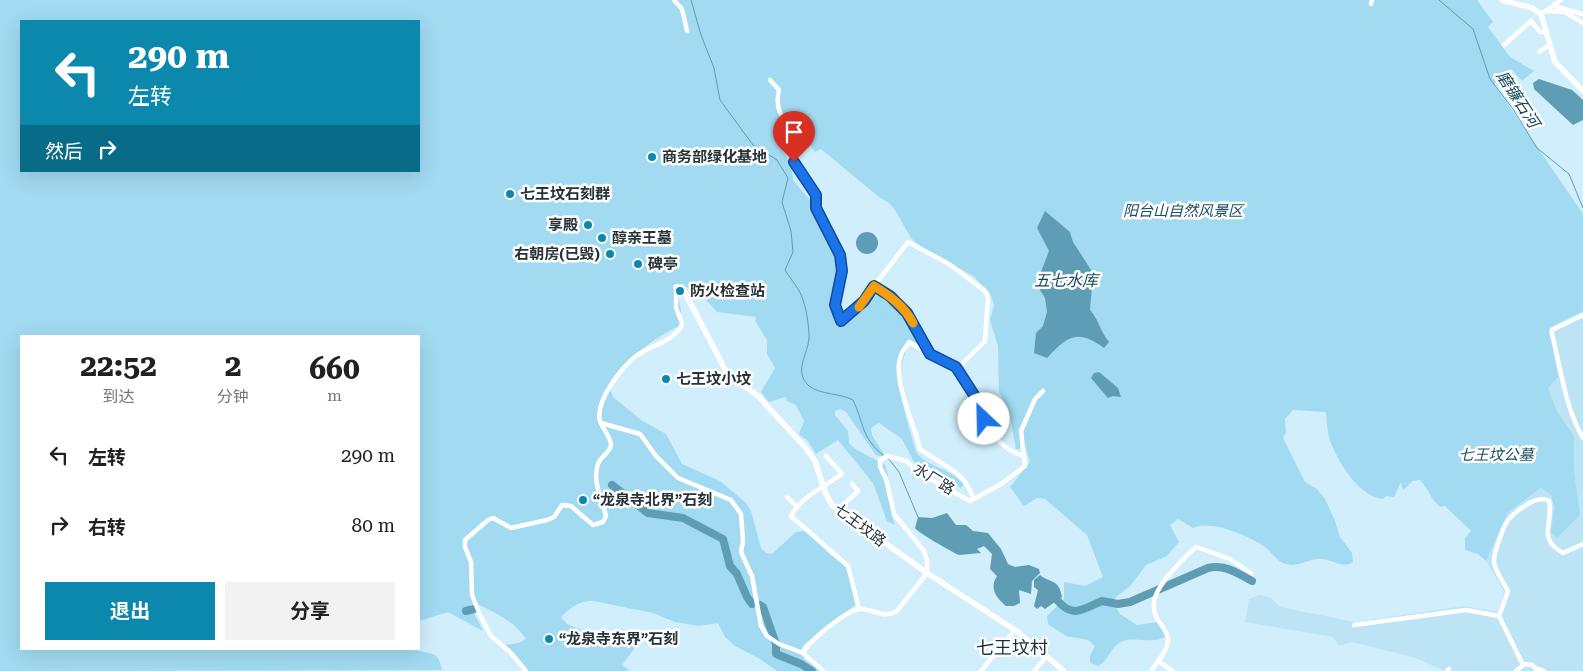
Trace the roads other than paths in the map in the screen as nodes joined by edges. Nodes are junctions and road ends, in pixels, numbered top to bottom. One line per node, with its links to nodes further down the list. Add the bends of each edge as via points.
1 (674, 0): 9 (street, via 682,9)
2 (1502, 0): 4 (street)
3 (1561, 0): 5 (street)
4 (1519, 2): 6 (street)
5 (1554, 6): 6 (street); 7 (street)
6 (1544, 12): 8 (street, via 1565,12); 10 (street)
7 (1582, 14)
8 (1583, 23)
9 (687, 31)
10 (1546, 32): 11 (street, via 1540,32 1531,21); 12 (street)
11 (1504, 45)
12 (1549, 45): 13 (street); 15 (street, via 1555,62)
13 (1539, 52)
14 (770, 80): 16 (street, via 779,90 777,109 794,134 786,146 816,195 816,208 840,255 842,271 835,305 841,321 864,301)
15 (1583, 91)
16 (874, 286): 19 (street, via 907,313); 20 (street, via 908,242 949,264 985,291 988,297 986,341)
17 (676, 287): 22 (street, via 676,308 681,327 670,338 638,355 629,364 601,404); 27 (street, 七王坟路, via 682,287 727,372 758,396 805,447 815,461)
18 (1583, 315): 23 (street, via 1560,325 1552,330 1552,334 1567,399)
19 (930, 354): 20 (street); 29 (street, via 909,342 900,355 898,374 910,418 920,449 958,472 970,487)
20 (958, 369): 25 (street, via 1001,445)
21 (1043, 392): 25 (street, via 1035,399 1021,431)
22 (601, 423): 39 (street, via 640,434 678,478 731,500 742,519 740,552 752,576 758,620 764,632 776,642); 44 (street, via 611,442 610,450 597,465 596,483 606,516 603,522 593,525 571,506 562,505 554,517 511,528 493,518 466,540 465,547 471,562 472,596 480,615 491,636)
23 (1583, 438)
24 (826, 456): 27 (street, via 842,474 827,486)
25 (1024, 456): 29 (street, 水厂路, via 1025,466 1018,472)
26 (852, 484): 31 (street, via 858,491)
27 (823, 485): 30 (street); 31 (street, 七王坟路, via 832,505)
28 (787, 497): 30 (street)
29 (973, 498): 34 (street, 水厂路, via 970,501 899,458 887,456 880,460 894,514 924,551)
30 (797, 507): 35 (street, via 792,519 848,566)
31 (838, 510): 34 (street, 七王坟路)
32 (1583, 544): 36 (street, via 1563,553 1550,544 1549,500 1544,498 1537,498 1508,519 1494,562 1508,590)
33 (1251, 572): 41 (street, via 1230,559 1196,547 1166,580 1154,601 1155,612 1169,635 1168,644)
34 (926, 573): 35 (street, via 896,612 880,615); 38 (street, 七王坟路)
35 (859, 609): 39 (street, via 849,612 825,630)
36 (1499, 616): 37 (street, via 1466,610); 42 (street)
37 (1354, 625)
38 (1015, 630): 40 (street, 七王坟路); 46 (street)
39 (803, 653): 45 (street)
40 (1047, 656): 47 (street); 48 (street, 七王坟路)
41 (1158, 661): 49 (street); 50 (street)
42 (1523, 665): 43 (street, via 1530,664); 51 (street)
43 (1537, 669): 52 (street)
44 (526, 671)
45 (823, 671)
46 (981, 671)
47 (1034, 671)
48 (1064, 671)
49 (1152, 671)
50 (1173, 671)
51 (1516, 671)
52 (1544, 671)

